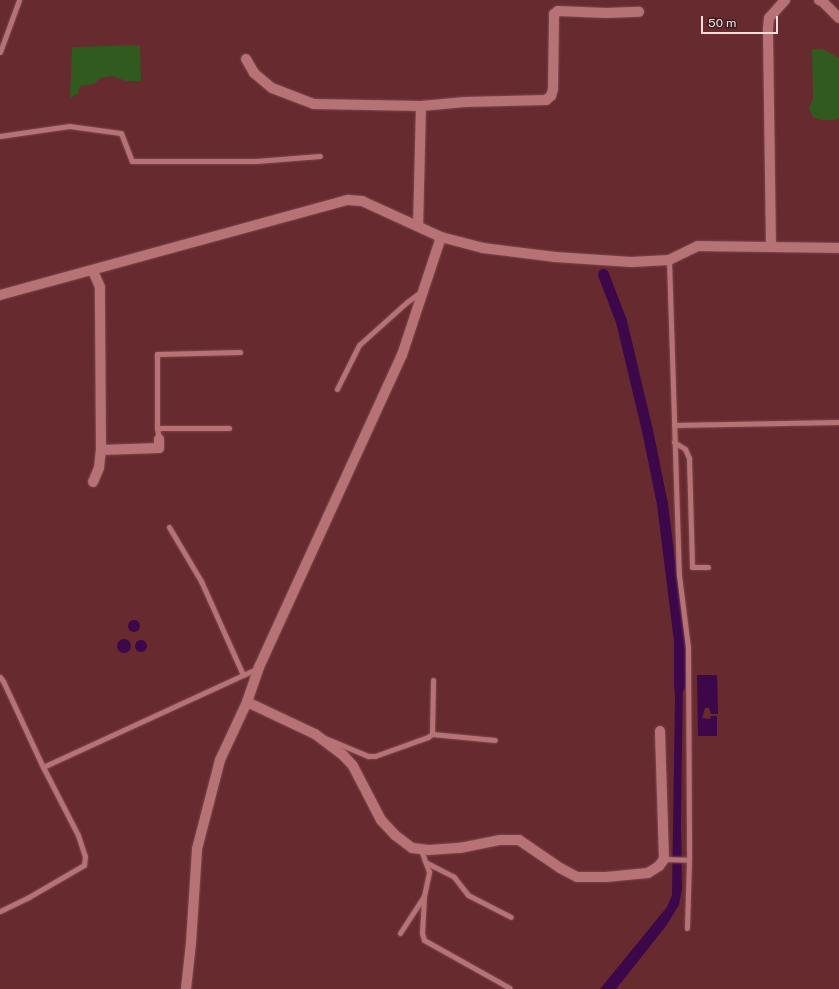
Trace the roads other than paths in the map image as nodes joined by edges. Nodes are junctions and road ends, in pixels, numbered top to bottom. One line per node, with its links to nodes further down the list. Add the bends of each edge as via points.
1 (19, 0): 6 (lane)
2 (785, 0): 13 (street, via 768,18)
3 (819, 0): 5 (street)
4 (639, 12): 8 (street, via 558,11 554,14 553,89 551,96 546,100)
5 (839, 18)
6 (0, 52)
7 (246, 59): 8 (street, via 254,73 272,88 314,104)
8 (421, 106): 11 (street)
9 (0, 136): 10 (lane, via 69,126 121,133 132,161 256,161)
10 (320, 156)
11 (418, 226): 12 (street); 16 (street, via 362,201 348,200)
12 (441, 237): 15 (street, via 483,248 555,257 631,262); 17 (street)
13 (771, 247): 14 (street); 15 (street, via 698,246)
14 (839, 248)
15 (669, 260): 22 (lane)
16 (93, 271): 18 (street); 27 (street, via 100,287)
17 (425, 290): 20 (lane, via 407,302 359,345); 31 (street, via 402,355)
18 (0, 294)
19 (240, 352): 23 (lane, via 157,354)
20 (337, 388)
21 (839, 422): 22 (lane)
22 (674, 425): 26 (lane)
23 (157, 428): 24 (lane); 25 (lane)
24 (229, 428)
25 (159, 439): 27 (street, via 159,448)
26 (674, 442): 30 (lane, via 685,449 689,458 692,567); 43 (lane, via 679,575 688,646)
27 (101, 450): 28 (street, via 99,468)
28 (93, 482)
29 (169, 528): 32 (lane, via 201,581)
30 (708, 567)
31 (259, 667): 32 (lane); 35 (street)
32 (243, 674): 40 (lane)
33 (0, 677): 40 (lane)
34 (433, 680): 38 (lane)
35 (247, 702): 37 (street); 51 (street, via 220,760 197,849)
36 (660, 731): 42 (street)
37 (315, 734): 38 (lane, via 368,756 375,756); 41 (street, via 342,754 353,766 381,820 412,848)
38 (432, 734): 39 (lane)
39 (495, 740)
40 (43, 767): 46 (lane, via 78,835 85,856 84,865)
41 (421, 849): 42 (street, via 460,848 500,840 518,840 577,877 648,873); 44 (lane)
42 (667, 860): 43 (lane)
43 (686, 860): 48 (lane)
44 (427, 863): 45 (lane, via 429,872); 47 (lane, via 454,878 468,895)
45 (424, 896): 49 (lane); 50 (lane, via 424,940)
46 (0, 911)
47 (511, 917)
48 (687, 928)
49 (400, 933)
50 (510, 988)
51 (186, 989)

